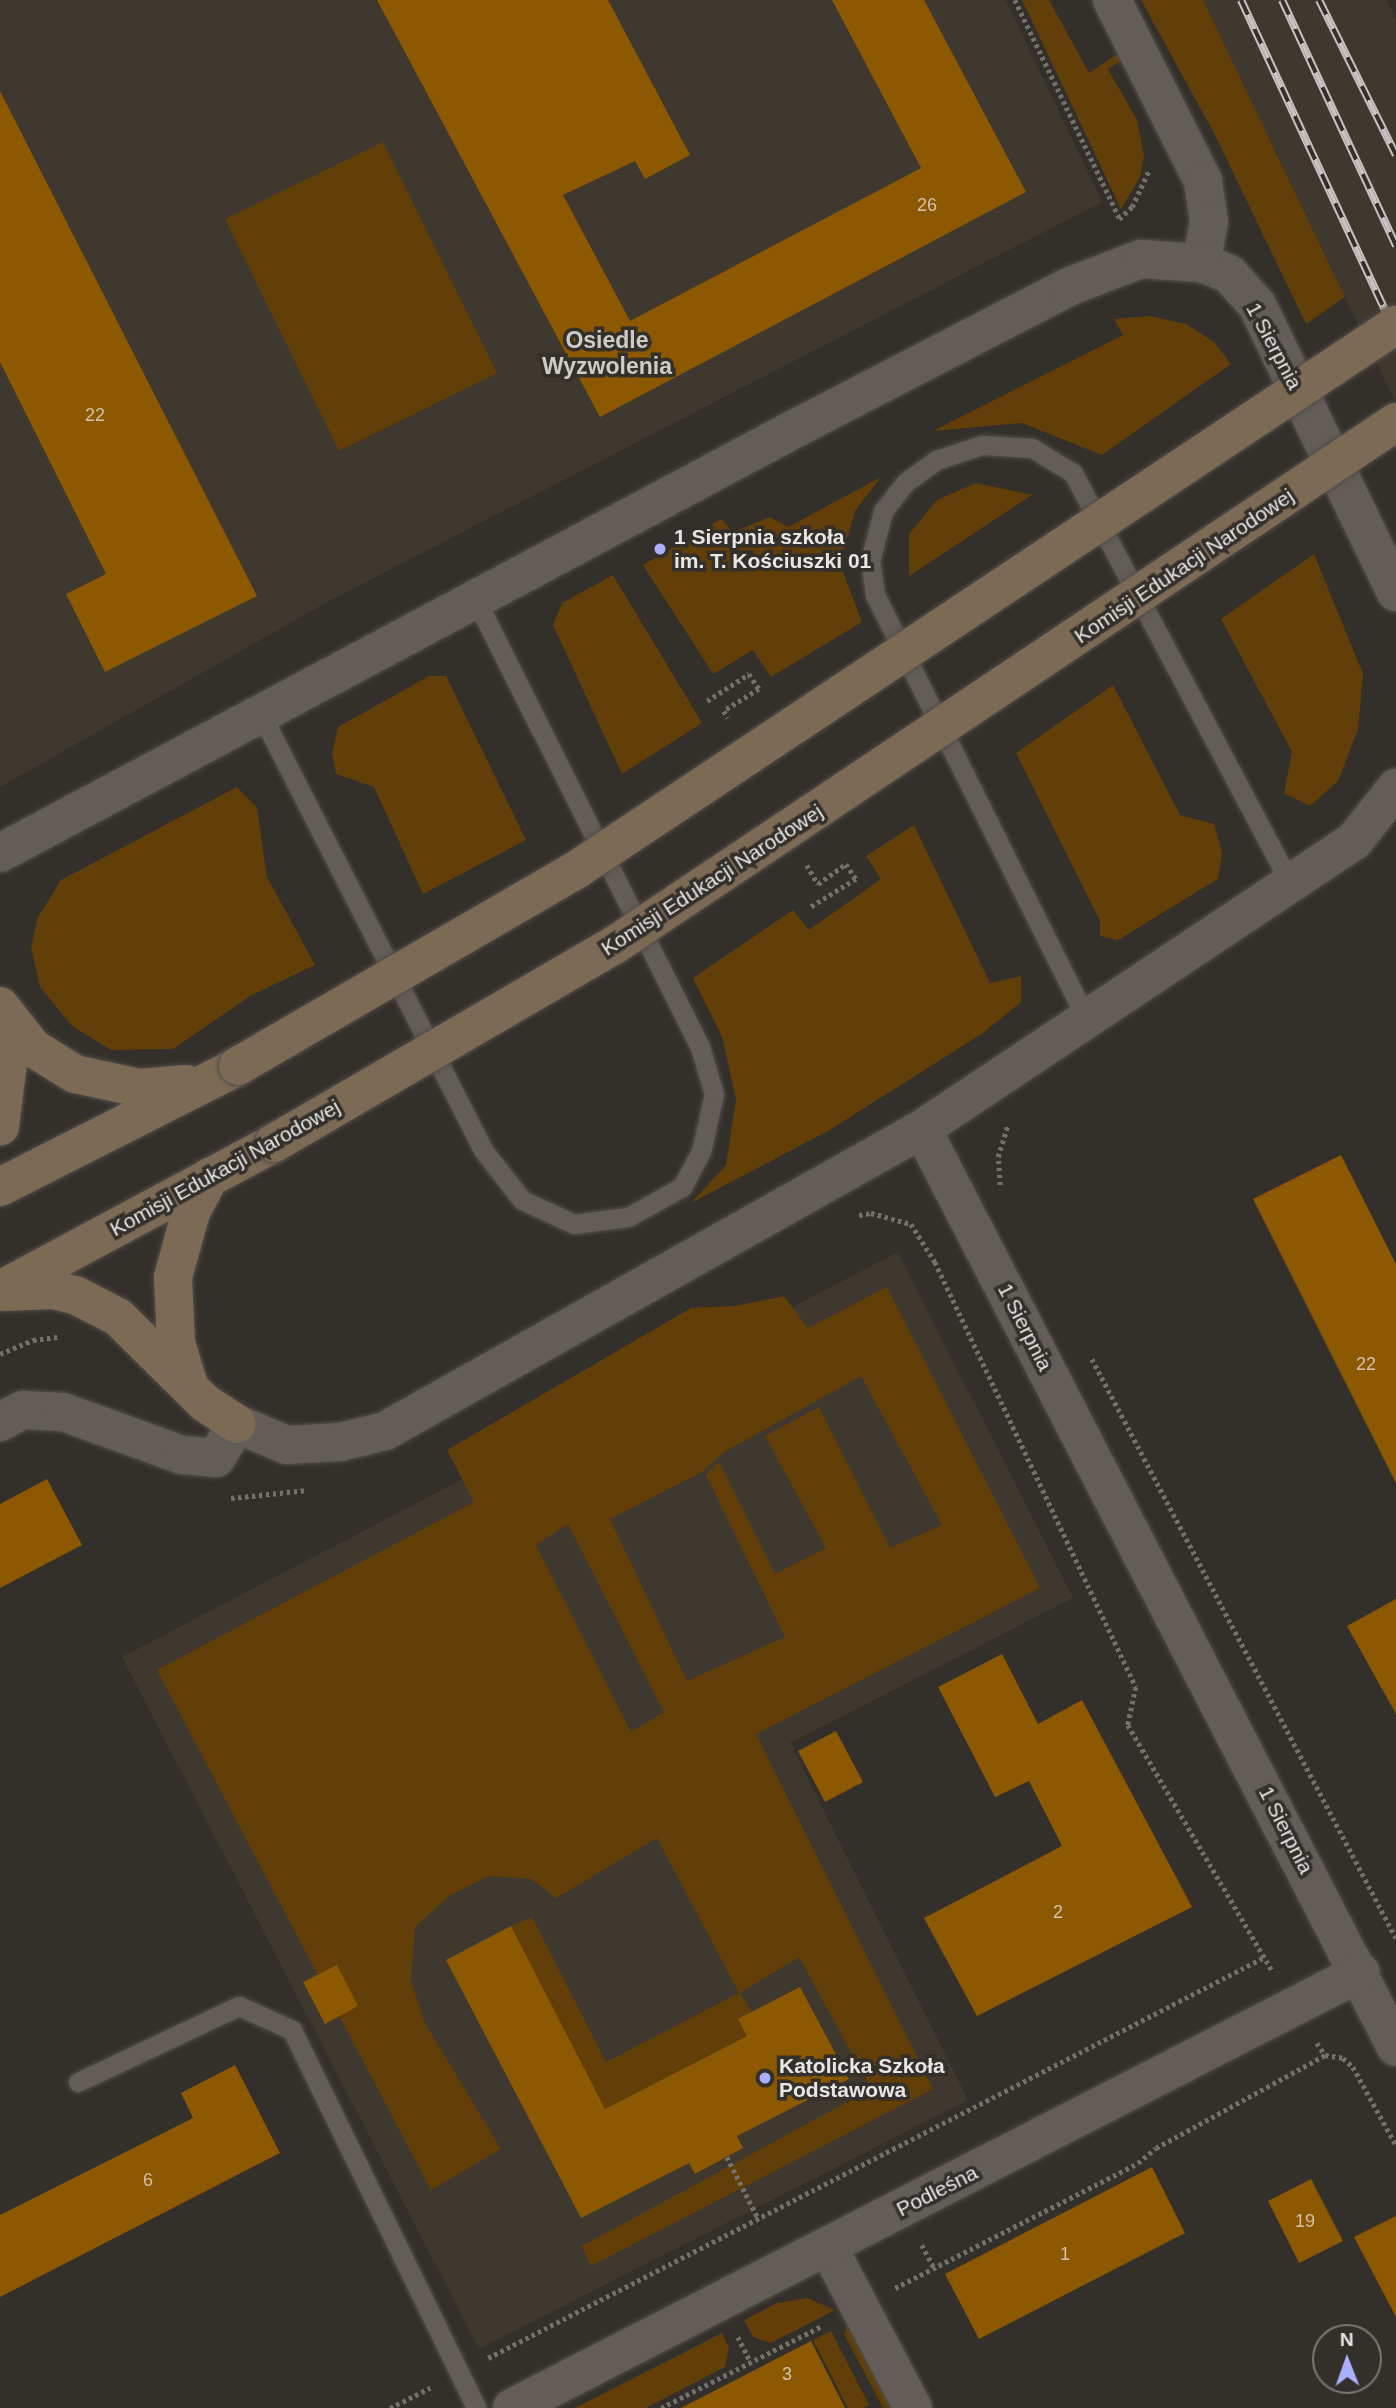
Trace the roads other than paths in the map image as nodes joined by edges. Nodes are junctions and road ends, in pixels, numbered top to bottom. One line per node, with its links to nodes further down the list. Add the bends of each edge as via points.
1 (1112, 0): 2 (street, via 1203,181 1209,222)
2 (1201, 264): 5 (street, 1 Sierpnia, via 1229,274 1257,305); 6 (street, 1 Sierpnia, via 1140,259 1068,287)
3 (1396, 325): 14 (main road, bridge, via 576,870)
4 (1396, 422): 17 (main road, Komisji Edukacji Narodowej, bridge, via 613,946)
5 (1396, 592)
6 (475, 598): 7 (street, 1 Sierpnia); 7 (lane, via 701,1047 714,1094 701,1152 682,1187 628,1217 574,1224 522,1200 483,1150)
7 (261, 714): 9 (street, 1 Sierpnia)
8 (1396, 788): 10 (street, via 1354,841)
9 (0, 853)
10 (1291, 884): 12 (street); 12 (lane, via 1073,473 1032,448 982,445 936,460 906,482 883,511 870,561 875,595)
11 (0, 1006): 14 (main road, via 33,1048 75,1074 140,1088)
12 (1086, 1017): 16 (street)
13 (0, 1023): 15 (main road, via 8,1063)
14 (222, 1074): 18 (main road)
15 (0, 1126)
16 (922, 1129): 22 (street, via 385,1431 341,1442 287,1445); 23 (street, 1 Sierpnia)
17 (210, 1177): 19 (main road, Komisji Edukacji Narodowej); 20 (main road, via 188,1221 173,1277 176,1343)
18 (0, 1187)
19 (0, 1292): 20 (main road, via 44,1289 94,1304 118,1317)
20 (188, 1382): 22 (main road, via 205,1403)
21 (0, 1422): 22 (street, via 23,1410 63,1412 182,1455 216,1458)
22 (237, 1424)
23 (1361, 1972): 24 (street, 1 Sierpnia); 26 (street, Podleśna)
24 (1396, 2047)
25 (78, 2082): 27 (lane, via 239,2006 292,2030)
26 (828, 2247): 28 (street, Podleśna); 29 (street)
27 (475, 2408)
28 (512, 2408)
29 (913, 2408)

